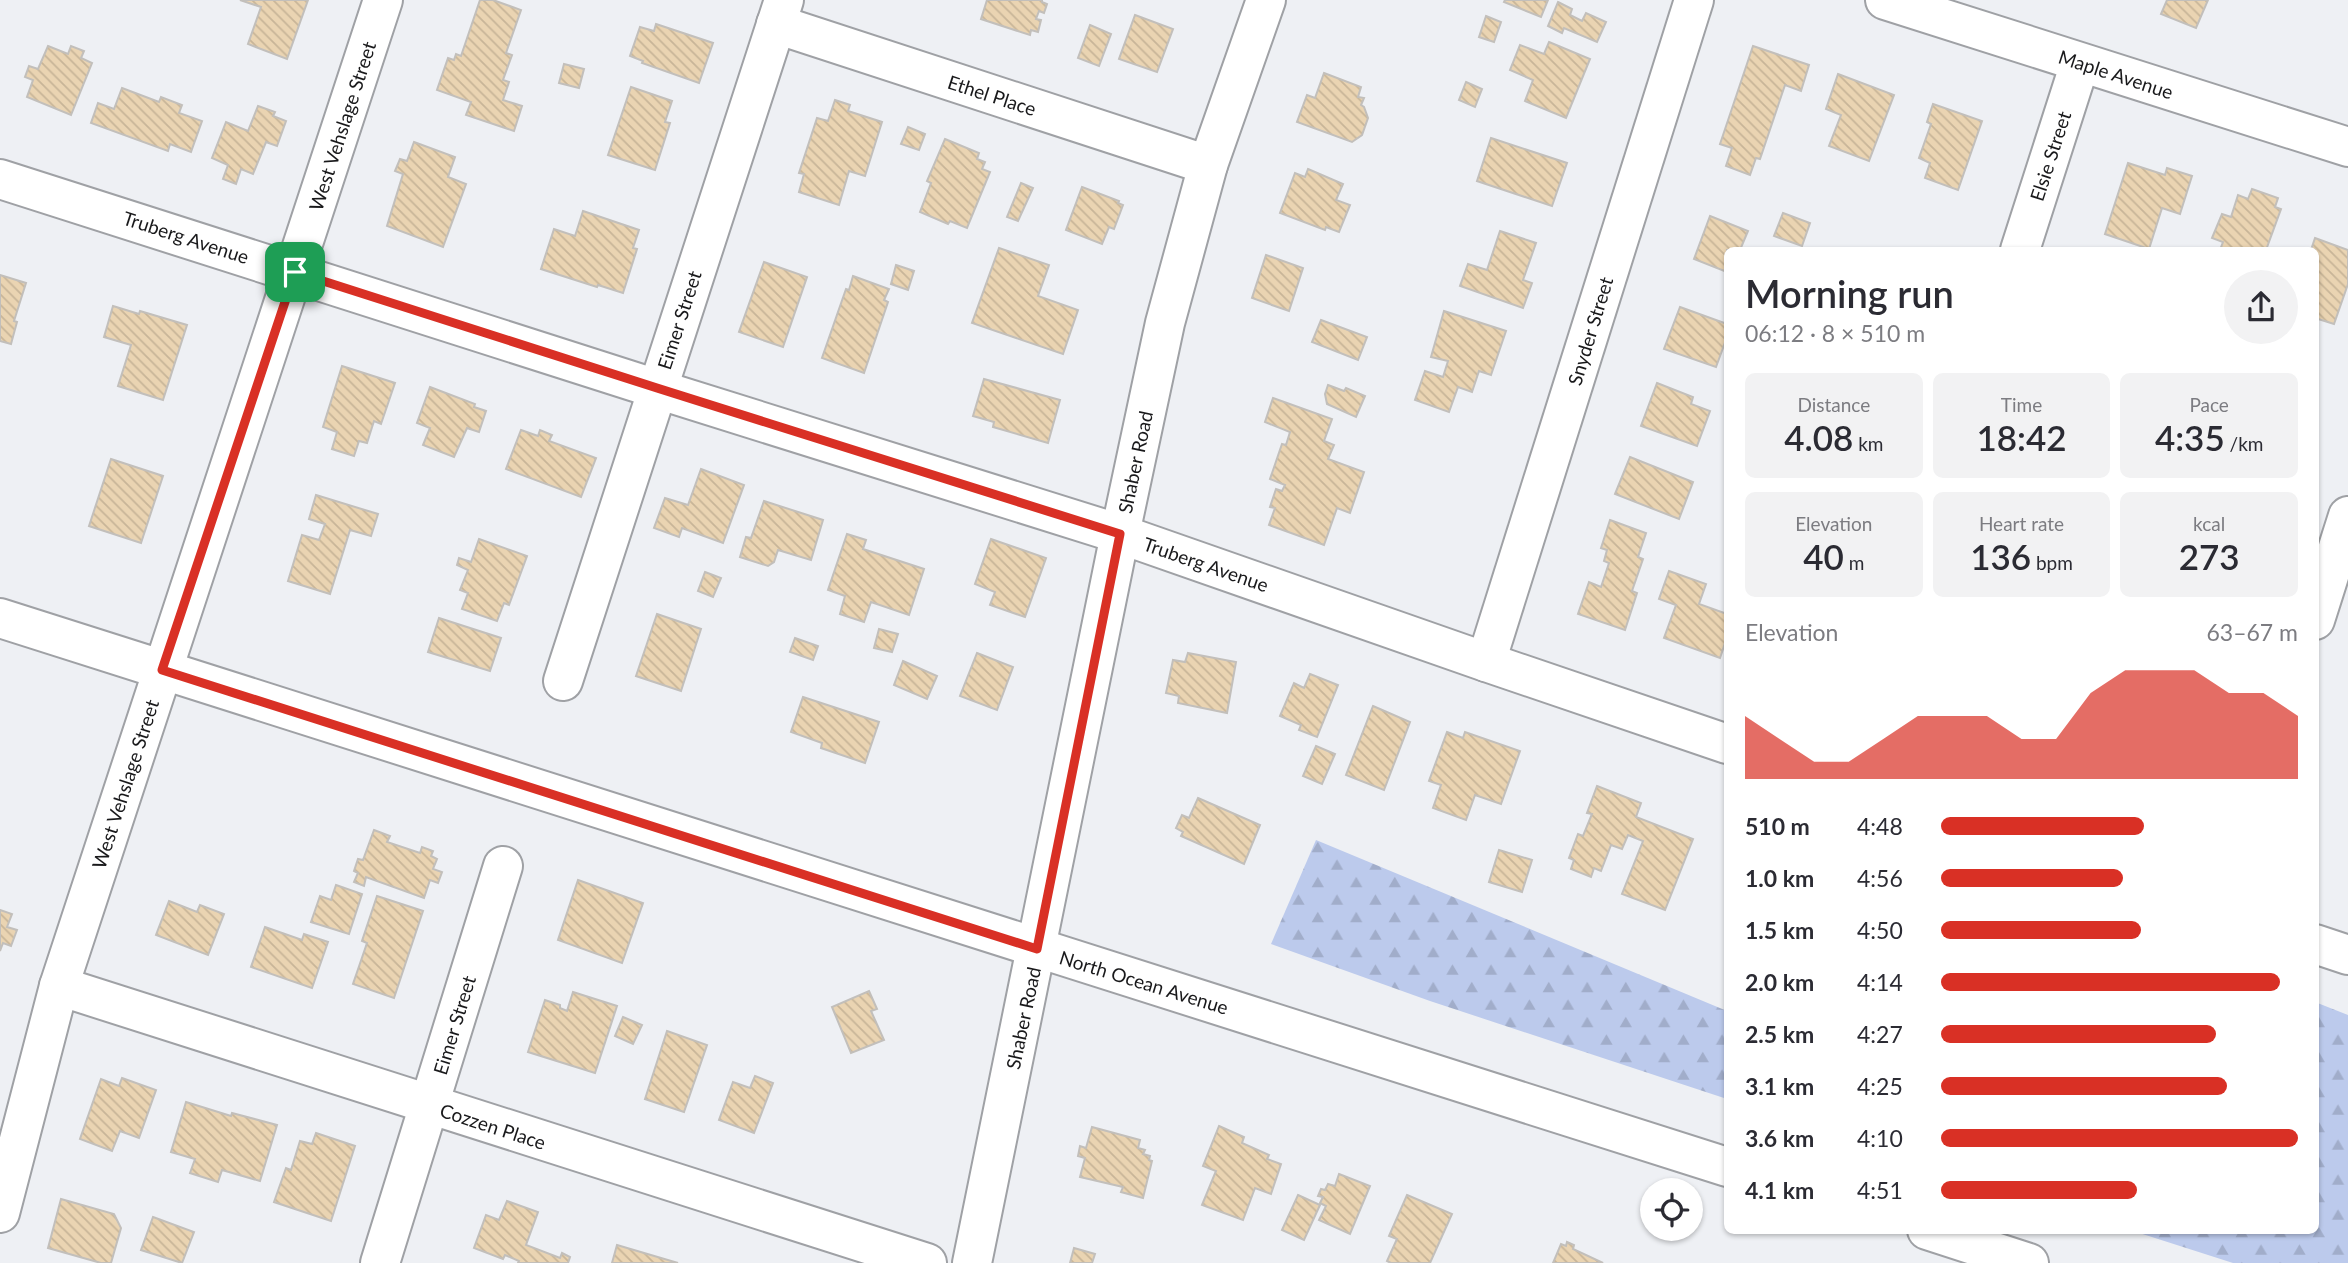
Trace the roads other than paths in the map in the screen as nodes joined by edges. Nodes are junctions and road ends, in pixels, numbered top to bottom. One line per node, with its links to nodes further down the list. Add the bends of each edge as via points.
1 (383, 0): 11 (street, West Vehslage Street)
2 (1266, 0): 8 (street, Shaber Road)
3 (1694, 0): 17 (street, Snyder Street)
4 (1885, 0): 6 (street, Maple Avenue)
5 (780, 12): 8 (street, Ethel Place); 12 (street, Eimer Street)
6 (2080, 63): 7 (street, Maple Avenue); 10 (street, Elsie Street)
7 (2348, 147)
8 (1208, 165): 14 (street, Shaber Road, via 1165,323)
9 (0, 179): 11 (street, Truberg Avenue)
10 (2021, 247)
11 (295, 272): 12 (street, Truberg Avenue); 18 (street, West Vehslage Street)
12 (657, 388): 14 (street, Truberg Avenue); 19 (street, Eimer Street)
13 (2348, 516): 15 (street)
14 (1120, 534): 17 (street, Truberg Avenue); 23 (street, Shaber Road)
15 (2319, 607)
16 (0, 618): 18 (street, North Ocean Avenue)
17 (1486, 662): 20 (street, Truberg Avenue)
18 (162, 670): 23 (street, North Ocean Avenue); 25 (street, West Vehslage Street)
19 (563, 681)
20 (1724, 743)
21 (503, 866): 26 (street, Eimer Street)
22 (2319, 945): 24 (street)
23 (1037, 949): 27 (street, North Ocean Avenue); 32 (street, Shaber Road)
24 (2348, 955)
25 (59, 986): 26 (street, Cozzen Place); 28 (street, West Vehslage Street)
26 (429, 1105): 30 (street, Eimer Street); 31 (street, Cozzen Place)
27 (1724, 1166)
28 (0, 1213)
29 (1944, 1244): 33 (street)
30 (380, 1263)
31 (926, 1263)
32 (972, 1263)
33 (2029, 1263)

